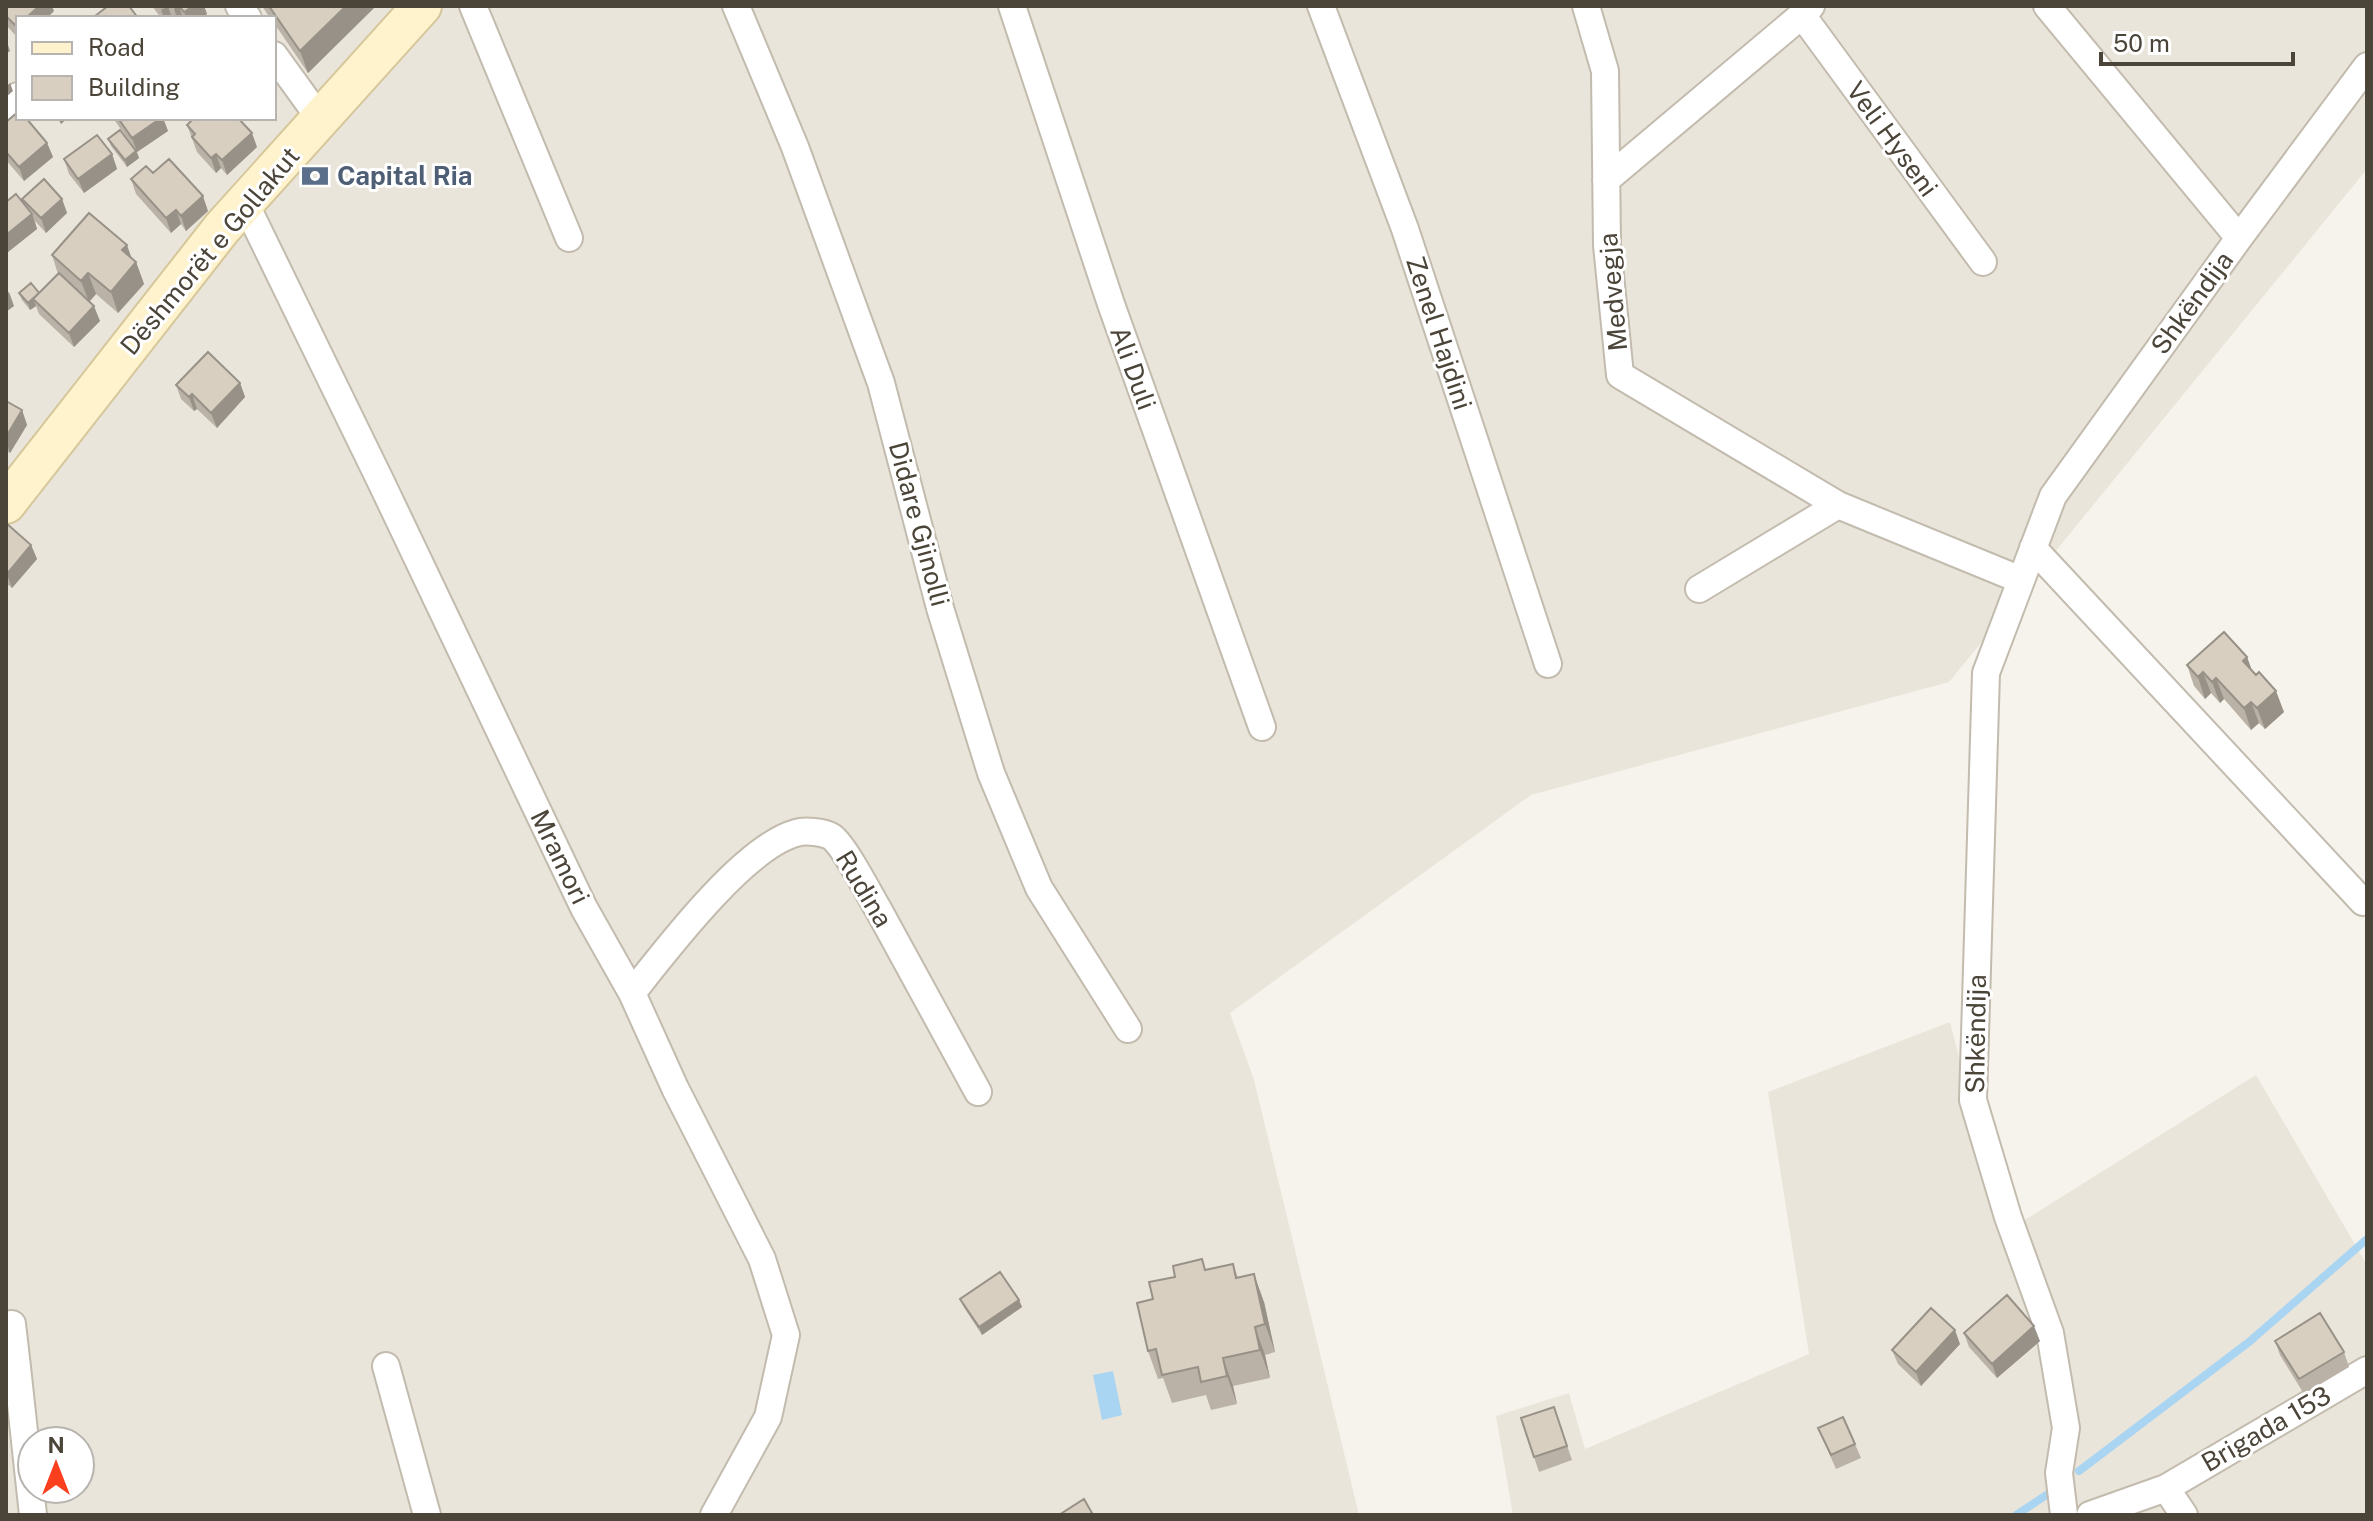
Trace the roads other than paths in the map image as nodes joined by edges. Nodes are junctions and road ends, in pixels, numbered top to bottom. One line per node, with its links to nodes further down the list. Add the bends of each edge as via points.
1 (422, 6): 11 (street, Dëshmorët e Gollakut)
2 (473, 6): 14 (street)
3 (736, 6): 26 (street, Didare Gjinolli, via 795,147 881,383 940,608 991,773 1039,888)
4 (1012, 6): 23 (street, Ali Duli, via 1111,304)
5 (1321, 6): 22 (street, Zenel Hajdini, via 1405,229)
6 (1586, 6): 12 (street, Medvegja, via 1605,71)
7 (2047, 6): 15 (street)
8 (1806, 10): 12 (street, Veli Hyseni); 16 (street, Veli Hyseni)
9 (276, 58): 11 (street)
10 (2367, 66): 15 (street, Shkëndija)
11 (321, 120): 13 (street, Dëshmorët e Gollakut)
12 (1606, 180): 18 (street, Medvegja, via 1620,375)
13 (245, 203): 17 (street, Dëshmorët e Gollakut); 25 (street, Mramori, via 584,908)
14 (569, 238)
15 (2239, 238): 19 (street, Shkëndija, via 2053,496)
16 (1983, 262)
17 (6, 504)
18 (1838, 505): 20 (street, Medvegja); 21 (street)
19 (2033, 548): 20 (street, Shkëndija); 24 (street)
20 (2021, 580): 36 (street, Shkëndija, via 1986,673 1973,1100 2050,1333 2066,1428 2059,1473)
21 (1699, 589)
22 (1548, 664)
23 (1262, 727)
24 (2363, 902)
25 (632, 993): 27 (street, Rudina, via 683,929 772,843 799,832 832,837 858,874); 35 (street, Mramori, via 762,1259 786,1335 768,1417)
26 (1128, 1029)
27 (978, 1092)
28 (12, 1324): 30 (street)
29 (386, 1366): 34 (street)
30 (12, 1369): 33 (street)
31 (2367, 1370): 32 (street, Brigada 153)
32 (2166, 1488): 37 (street, Brigada 153); 38 (street)
33 (33, 1515)
34 (427, 1515)
35 (714, 1515)
36 (2064, 1515)
37 (2090, 1515)
38 (2184, 1515)

